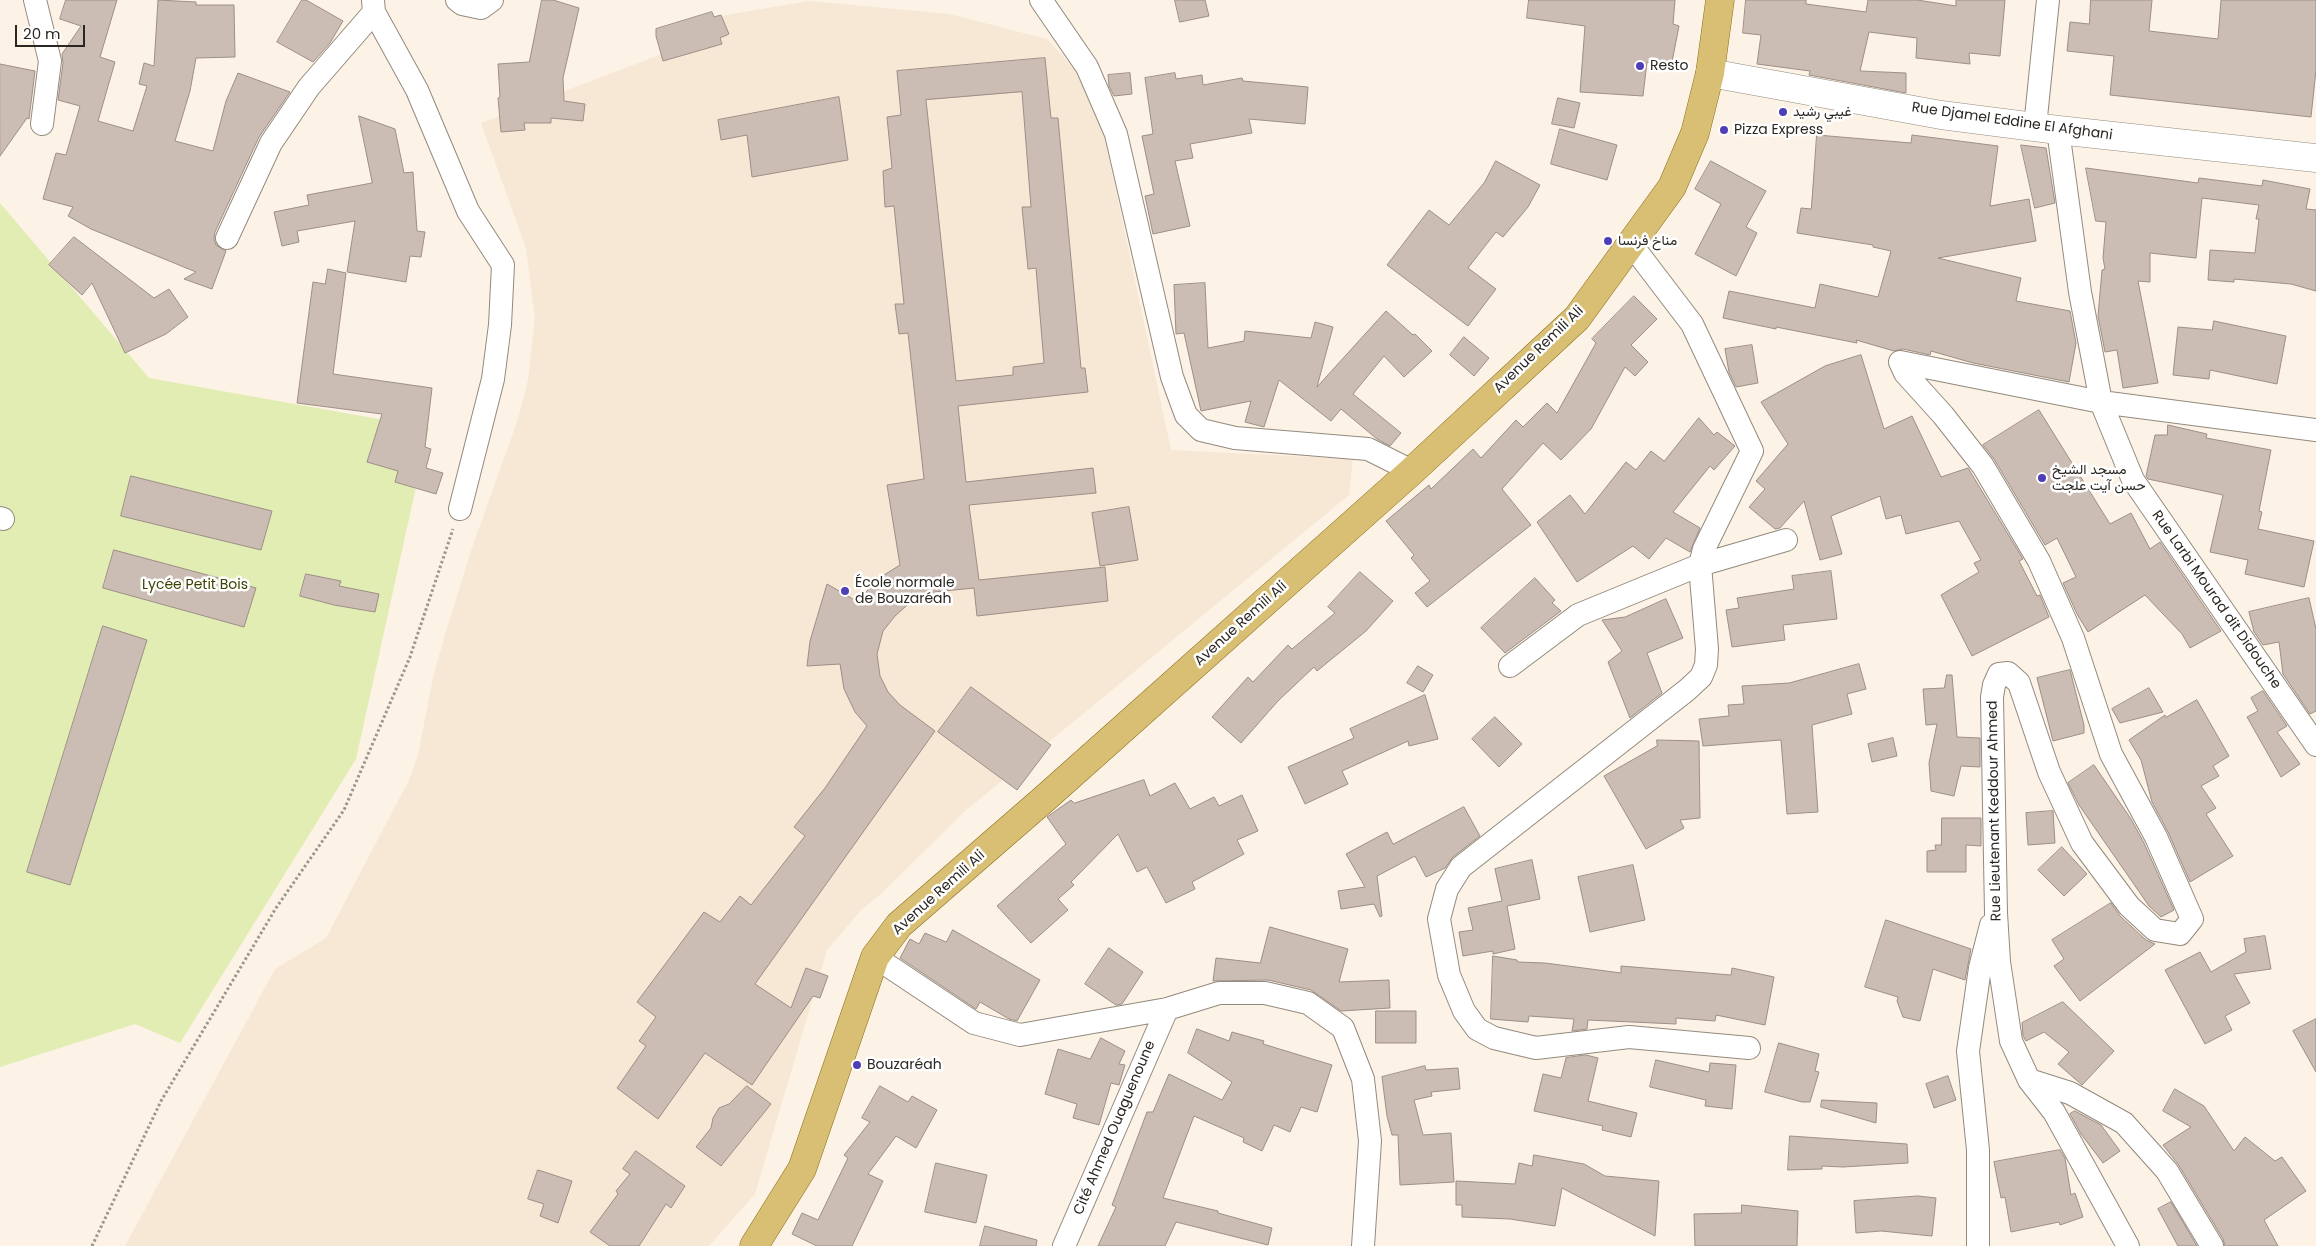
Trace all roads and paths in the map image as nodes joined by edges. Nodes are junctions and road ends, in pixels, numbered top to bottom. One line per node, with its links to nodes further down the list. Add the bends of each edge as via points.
1 (35, 0): 9 (street, via 50,61)
2 (457, 0): 3 (street, via 481,8)
3 (492, 0)
4 (1040, 0): 16 (street, via 1087,67 1116,134 1172,377 1186,415 1201,430 1235,438 1368,449)
5 (1720, 0): 8 (main road, Avenue Remili Ali)
6 (2048, 0): 10 (street, Rue Larbi Mourad dit Didouche)
7 (374, 6): 12 (street, via 309,87 271,143); 17 (street, via 417,90 468,211 503,265 493,380)
8 (1710, 73): 10 (main road, Rue Djamel Eddine El Afghani); 13 (main road, Avenue Remili Ali, via 1695,133 1672,187)
9 (42, 124)
10 (2046, 129): 11 (main road, Rue Djamel Eddine El Afghani); 14 (street, Rue Larbi Mourad dit Didouche)
11 (2316, 158)
12 (227, 238)
13 (1631, 244): 16 (main road, Avenue Remili Ali, via 1577,318); 19 (street, via 1692,324 1752,451 1704,549)
14 (2101, 402): 15 (street); 21 (street, Rue Larbi Mourad dit Didouche, via 2133,480); 22 (street, Rue Lieutenant Keddour Ahmed, via 1900,362 1905,373 1983,466 2039,561 2072,638 2111,754 2156,837 2192,919 2180,934 2155,930 2129,906 2082,843 2049,772 2019,683 2008,673 1999,674 1992,697)
15 (2316, 430)
16 (1412, 471): 23 (main road, Avenue Remili Ali, via 899,926)
17 (460, 509): 27 (path, via 410,657 344,810 276,908 161,1101)
18 (1786, 540): 19 (street)
19 (1700, 565): 20 (street, via 1578,615); 25 (street, via 1707,649 1706,665 1700,677 1461,867 1447,889 1439,919 1449,975 1464,1011 1477,1030 1494,1038 1536,1048 1629,1037)
20 (1510, 666)
21 (2316, 745)
22 (1996, 906): 26 (street, Rue Lieutenant Keddour Ahmed, via 2011,1041); 31 (street, via 1980,968 1968,1051 1978,1150)
23 (875, 957): 24 (street, via 974,1023 1020,1035); 28 (main road, Avenue Remili Ali, via 802,1169)
24 (1166, 1009): 29 (street, Cité Ahmed Ouaguenoune); 30 (street, via 1219,993 1265,992 1308,1002 1343,1028 1363,1079 1370,1141)
25 (1749, 1048)
26 (2029, 1080): 32 (street, Rue Lieutenant Keddour Ahmed, via 2054,1112); 33 (street, via 2070,1093 2124,1123 2167,1171)
27 (92, 1246)
28 (754, 1246)
29 (1064, 1246)
30 (1363, 1246)
31 (1978, 1246)
32 (2128, 1246)
33 (2212, 1246)

